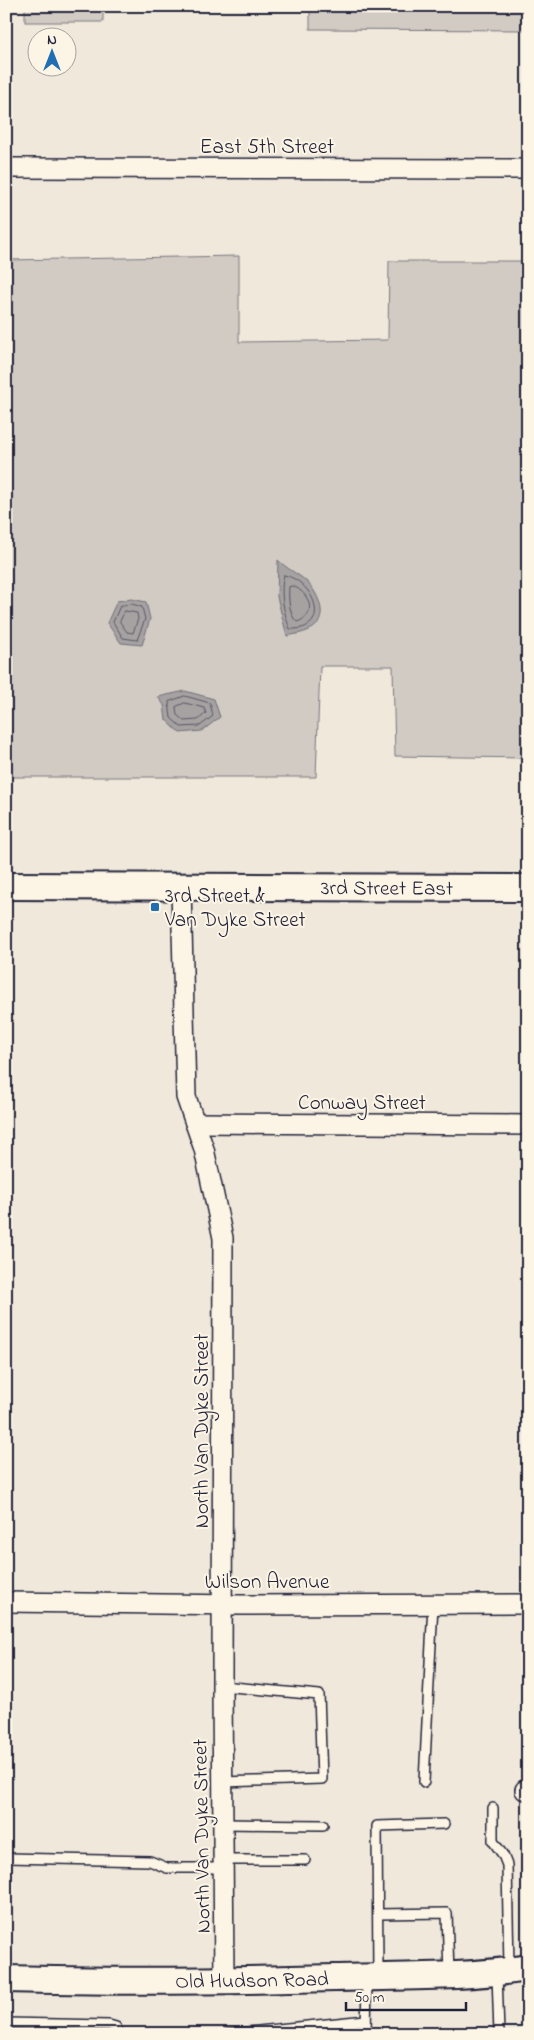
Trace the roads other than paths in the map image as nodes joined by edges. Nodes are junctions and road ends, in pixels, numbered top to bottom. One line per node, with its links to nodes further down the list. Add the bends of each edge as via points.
1 (6, 168): 2 (street, East 5th Street)
2 (528, 169)
3 (6, 886): 4 (street, 3rd Street East)
4 (181, 886): 5 (street, 3rd Street East); 6 (street, North Van Dyke Street, via 186,1097)
5 (528, 888)
6 (195, 1123): 7 (street, Conway Street); 9 (street, North Van Dyke Street, via 204,1149 223,1238)
7 (528, 1125)
8 (6, 1602): 9 (street, Wilson Avenue)
9 (223, 1604): 10 (street, Wilson Avenue); 12 (street, North Van Dyke Street)
10 (433, 1604): 11 (street, Wilson Avenue); 14 (lane)
11 (528, 1604)
12 (222, 1686): 13 (street, North Van Dyke Street); 13 (lane, via 319,1695 322,1779)
13 (222, 1782): 16 (street, North Van Dyke Street)
14 (424, 1782)
15 (493, 1808): 23 (lane, via 493,1842 504,1855 507,1865)
16 (223, 1824): 18 (lane); 21 (street, North Van Dyke Street)
17 (444, 1824): 22 (lane, via 378,1826)
18 (323, 1825)
19 (7, 1858): 21 (lane, via 150,1862 167,1868)
20 (305, 1860): 21 (lane)
21 (224, 1864): 27 (street, North Van Dyke Street)
22 (378, 1914): 24 (lane, via 447,1913); 25 (lane)
23 (512, 1970): 24 (street, Old Hudson Road); 33 (lane)
24 (449, 1974): 25 (street, Old Hudson Road)
25 (372, 1977): 27 (street, Old Hudson Road); 28 (lane)
26 (6, 1979): 27 (street, Old Hudson Road)
27 (224, 1981)
28 (366, 2020): 31 (lane); 32 (lane)
29 (6, 2023): 30 (lane, via 109,2025)
30 (119, 2034)
31 (228, 2034)
32 (366, 2034)
33 (499, 2034)

